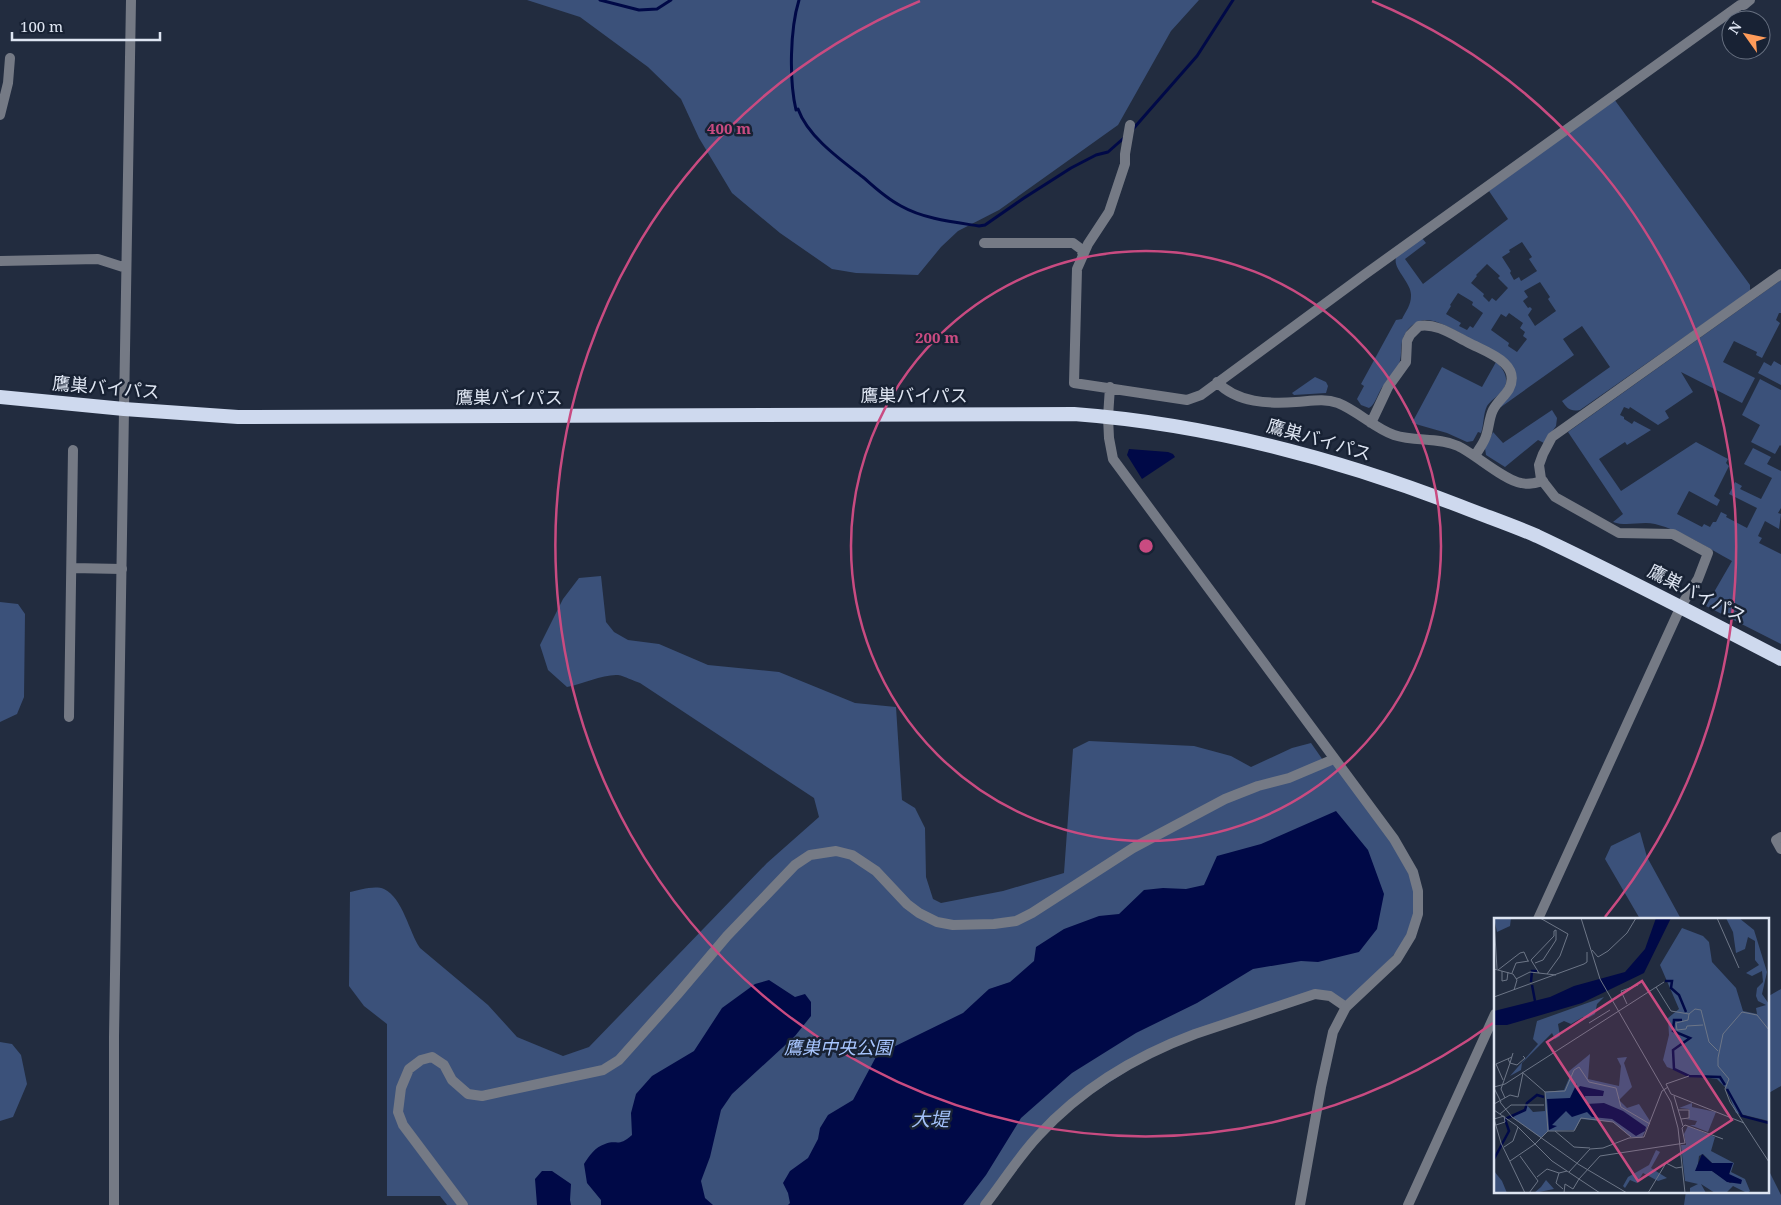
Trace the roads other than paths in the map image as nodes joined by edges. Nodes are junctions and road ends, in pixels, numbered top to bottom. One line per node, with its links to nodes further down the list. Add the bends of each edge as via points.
1 (131, 0): 9 (street)
2 (1750, 0): 11 (street)
3 (10, 58): 4 (street)
4 (0, 115)
5 (1130, 125): 7 (street, via 1125,164 1109,212)
6 (984, 243): 7 (street, via 1073,243)
7 (1083, 254): 12 (street, via 1077,269 1074,383)
8 (0, 261): 9 (street, via 98,259)
9 (126, 268): 14 (street)
10 (1781, 274): 19 (street, via 1552,437 1539,465)
11 (1217, 382): 12 (street, via 1201,395 1187,400); 16 (street, via 1232,394 1247,399 1281,403 1323,400 1338,403)
12 (1110, 388): 15 (street)
13 (0, 397): 14 (highway, 鷹巣バイパス)
14 (124, 409): 15 (highway, 鷹巣バイパス, via 238,417 1038,414); 21 (street)
15 (1108, 417): 22 (highway, 鷹巣バイパス, via 1200,430 1260,443 1321,458 1408,486 1536,536); 25 (street, via 1114,459)
16 (1371, 423): 18 (street, via 1394,435 1458,446); 18 (street, via 1388,387 1406,362 1406,342 1410,335 1419,326 1434,326 1494,356 1506,364 1511,373 1508,390 1494,407 1486,438)
17 (73, 450): 20 (street)
18 (1475, 456): 19 (street, via 1518,483)
19 (1543, 481): 22 (street, via 1555,497 1619,534 1673,534 1708,553 1698,579)
20 (72, 568): 21 (street); 24 (street)
21 (122, 569): 31 (street)
22 (1681, 606): 23 (highway, 鷹巣バイパス); 28 (street)
23 (1781, 659)
24 (69, 717)
25 (1334, 759): 29 (street, via 1398,846 1413,872 1418,892 1418,914 1411,936 1397,959); 32 (street, via 1226,799 1133,848 1032,914 1016,921 952,925 937,922 907,904 876,871 852,855 836,851 810,855 795,865 727,936 619,1060 603,1070 482,1096 468,1094 452,1080 444,1065 432,1057 409,1069 401,1088 398,1112 403,1126)
26 (1781, 837): 27 (street, via 1776,840)
27 (1781, 849)
28 (1538, 918)
29 (1346, 1007): 33 (street, via 1330,996 1316,994 1188,1036 1132,1063 1097,1083 1057,1116); 34 (street, via 1334,1032 1321,1087)
30 (1494, 1016): 35 (street)
31 (114, 1205)
32 (462, 1205)
33 (985, 1205)
34 (1300, 1205)
35 (1408, 1205)

